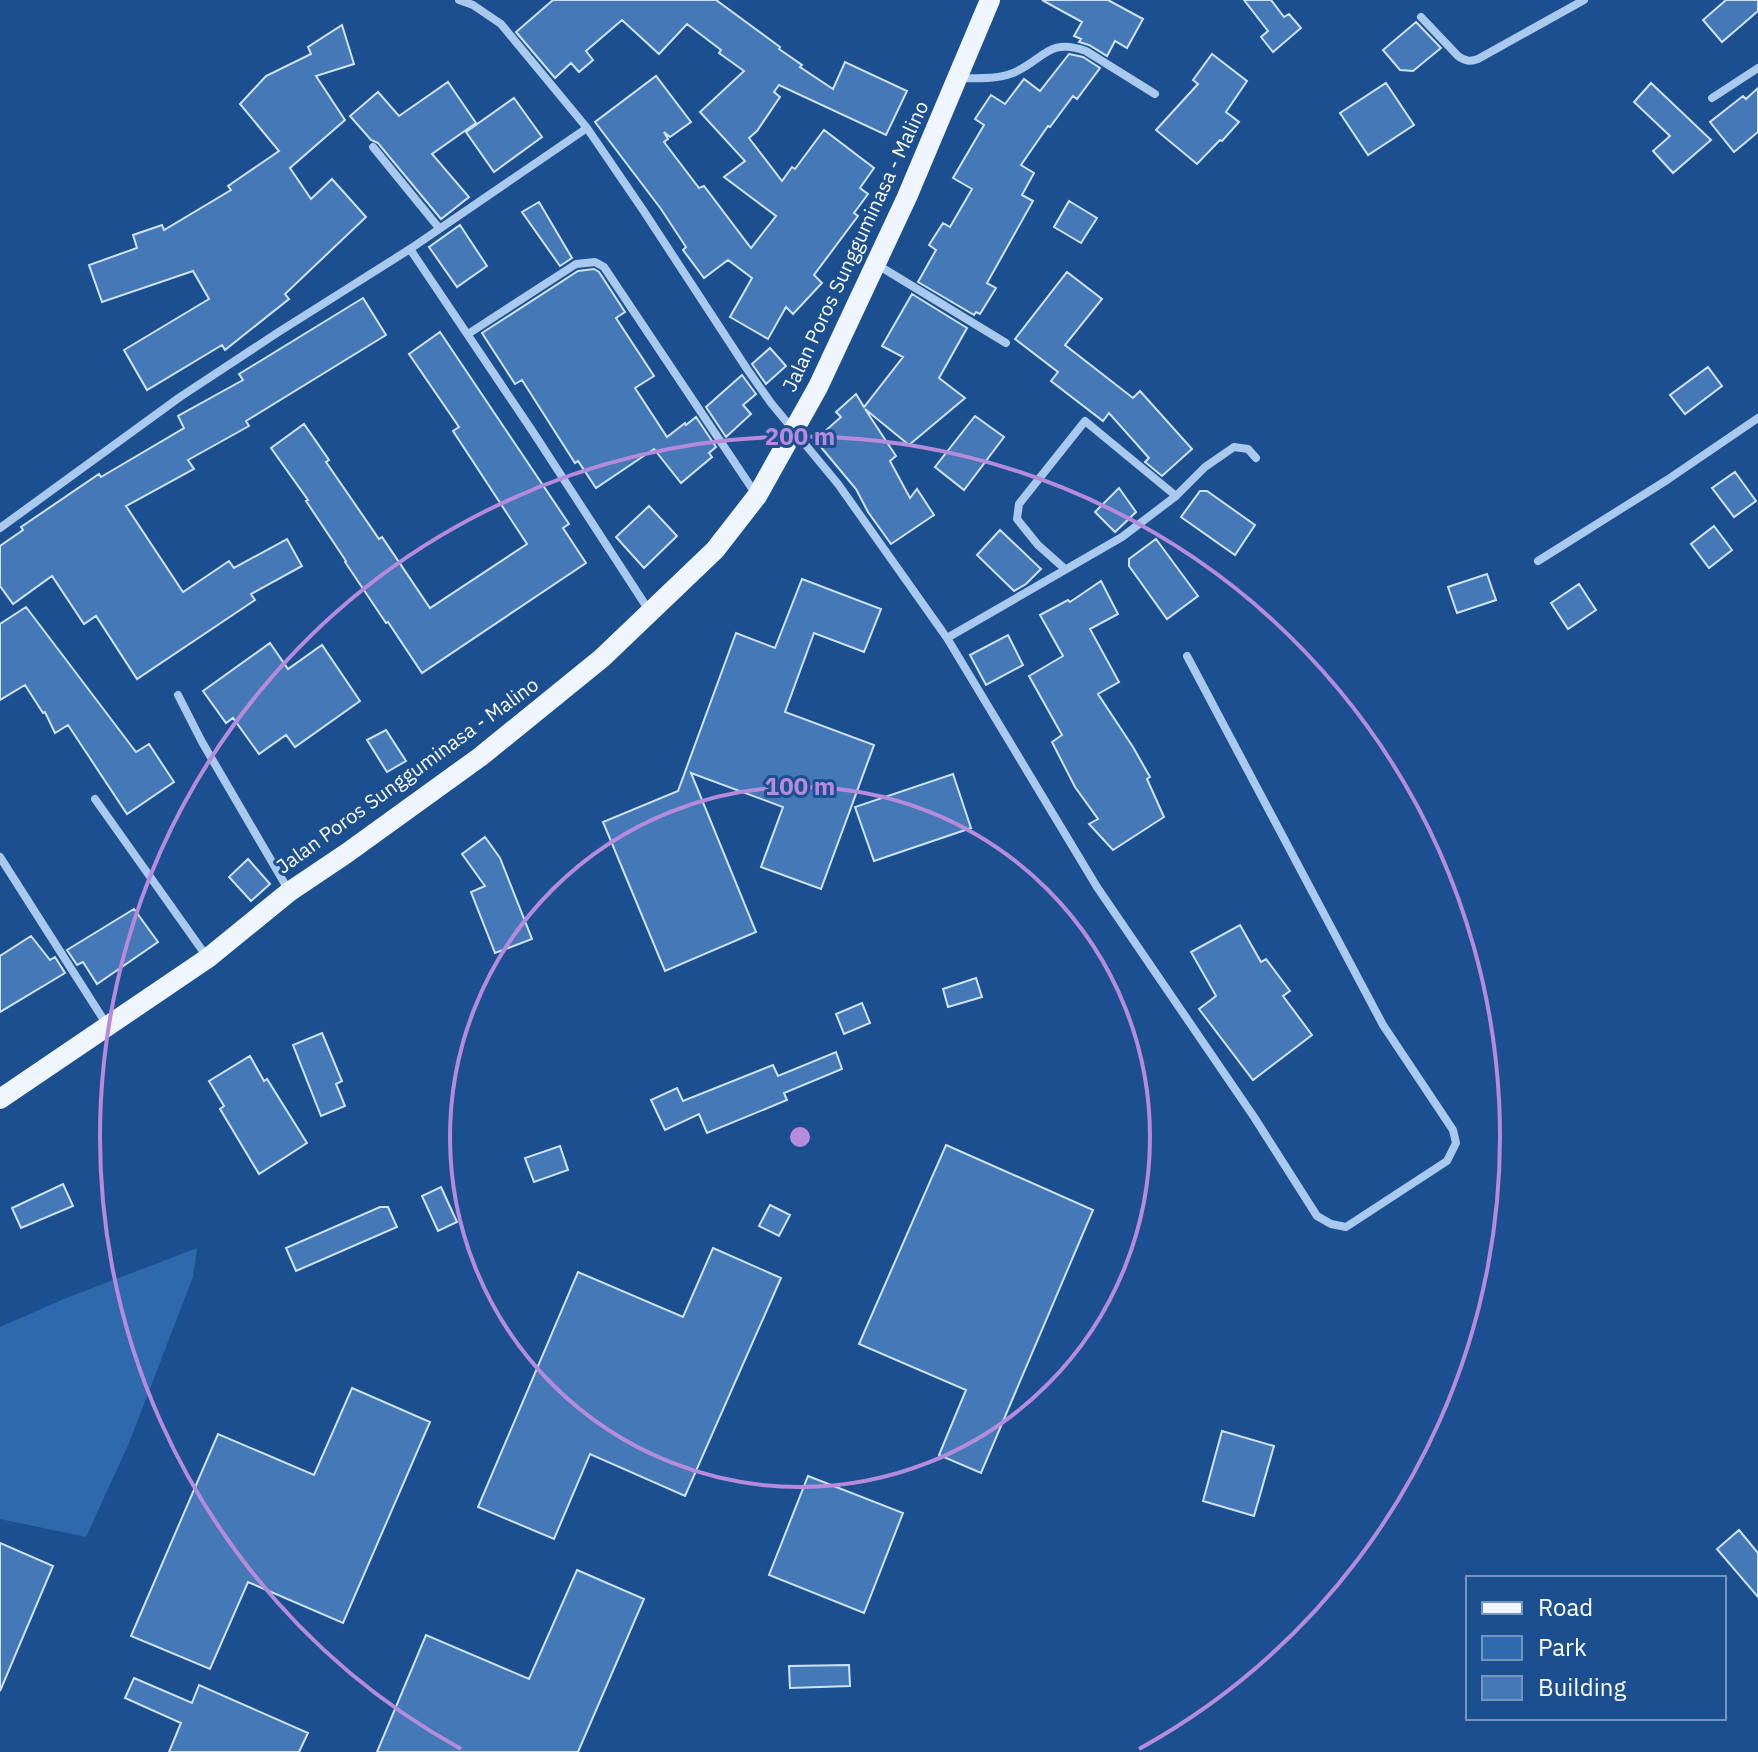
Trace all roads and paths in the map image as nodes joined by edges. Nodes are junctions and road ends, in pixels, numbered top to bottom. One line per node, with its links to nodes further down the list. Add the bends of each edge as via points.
1 (459, 0): 4 (street)
2 (990, 0): 7 (main road, Jalan Poros Sungguminasa - Malino)
3 (1584, 0): 5 (street, via 1470,61 1458,56)
4 (476, 2): 10 (street, via 513,36)
5 (1421, 17)
6 (1758, 68): 9 (street)
7 (956, 78): 8 (street, via 997,78 1050,50 1075,47); 14 (main road, Jalan Poros Sungguminasa - Malino)
8 (1155, 94)
9 (1712, 98)
10 (587, 128): 12 (street); 18 (street, via 747,369)
11 (373, 147): 12 (street)
12 (439, 228): 13 (street)
13 (410, 249): 15 (street); 22 (street, via 180,397)
14 (875, 263): 16 (street); 18 (main road, Jalan Poros Sungguminasa - Malino)
15 (468, 334): 20 (street, via 576,264 595,262 604,267); 25 (street)
16 (1006, 343)
17 (1758, 418): 23 (street)
18 (795, 431): 20 (main road, Jalan Poros Sungguminasa - Malino); 26 (street)
19 (1256, 458): 21 (street, via 1248,449 1234,447)
20 (757, 496): 25 (main road, Jalan Poros Sungguminasa - Malino, via 715,550)
21 (1176, 496): 24 (street, via 1122,537); 24 (street, via 1085,421 1019,504 1017,519)
22 (0, 528)
23 (1538, 561)
24 (1065, 569): 26 (street)
25 (651, 613): 31 (main road, Jalan Poros Sungguminasa - Malino, via 480,757)
26 (947, 638): 27 (street, via 1097,887 1317,1216 1346,1227 1447,1161 1456,1143 1453,1130 1383,1025)
27 (1187, 656)
28 (178, 695): 31 (street)
29 (95, 799): 32 (street)
30 (0, 857): 33 (street)
31 (289, 892): 32 (main road, Jalan Poros Sungguminasa - Malino)
32 (208, 958): 33 (main road, Jalan Poros Sungguminasa - Malino)
33 (108, 1026): 34 (main road, Jalan Poros Sungguminasa - Malino)
34 (0, 1099)

